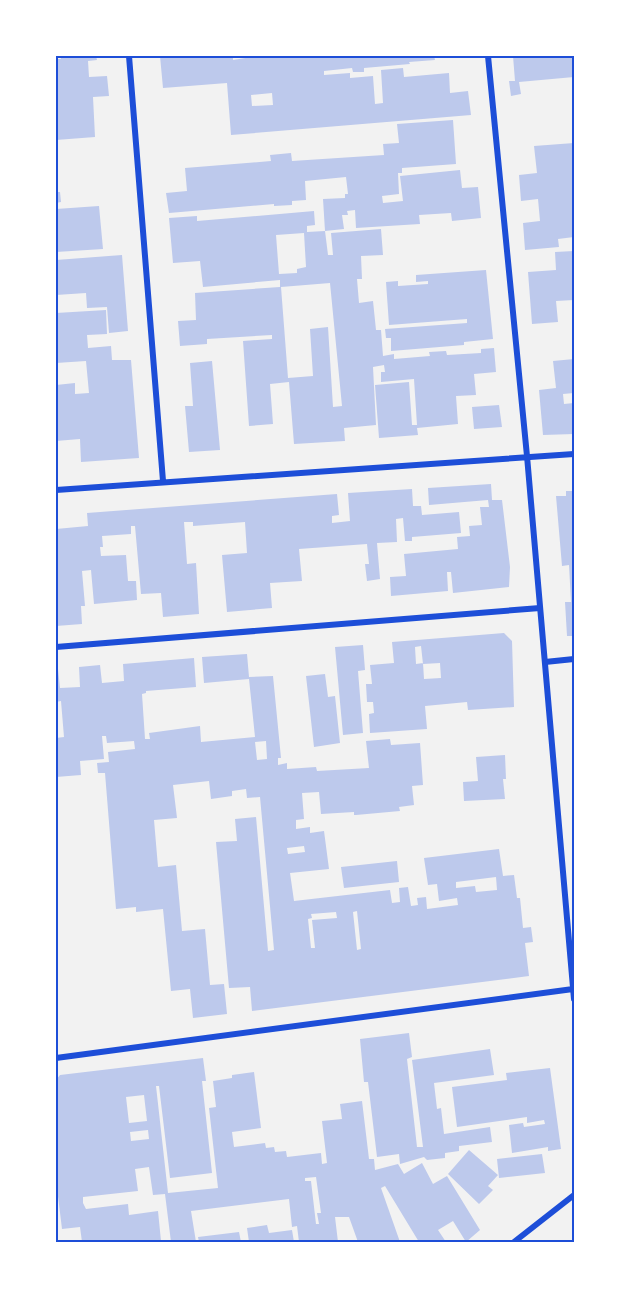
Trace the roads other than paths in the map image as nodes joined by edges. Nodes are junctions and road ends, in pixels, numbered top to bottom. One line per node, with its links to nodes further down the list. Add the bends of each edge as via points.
1 (129, 56): 5 (street)
2 (488, 56): 4 (street)
3 (574, 454): 4 (street)
4 (526, 456): 5 (street); 7 (street)
5 (163, 481): 6 (street)
6 (56, 490)
7 (540, 608): 8 (street); 10 (street)
8 (56, 647)
9 (574, 659): 10 (street)
10 (545, 662): 11 (street)
11 (573, 989): 12 (street); 13 (street)
12 (574, 999)
13 (56, 1058)
14 (574, 1195): 15 (street)
15 (514, 1242)

